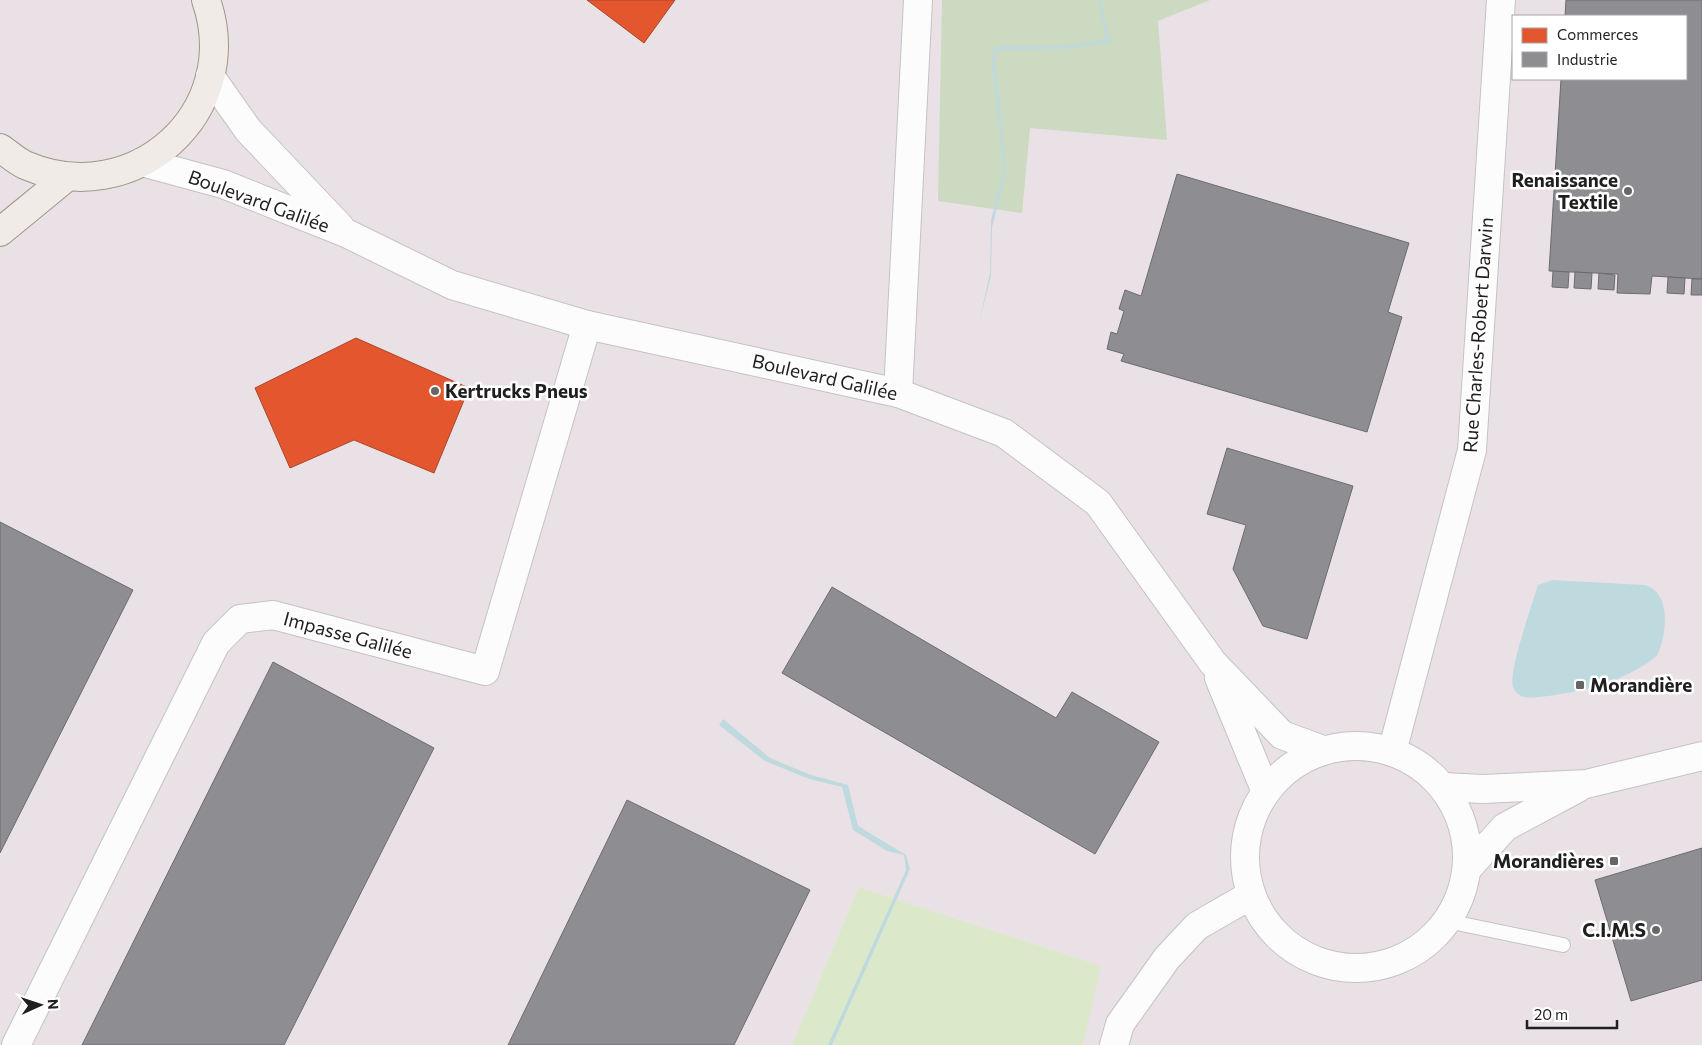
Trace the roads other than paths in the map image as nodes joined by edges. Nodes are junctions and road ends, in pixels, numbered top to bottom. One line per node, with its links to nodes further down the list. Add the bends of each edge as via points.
1 (206, 0): 4 (main road, via 212,19 214,57)
2 (918, 0): 11 (street)
3 (1501, 0): 14 (street, Rue Charles-Robert Darwin, via 1472,450)
4 (210, 76): 6 (main road, via 206,94 187,126 154,157); 9 (street, Boulevard Galilée, via 248,130)
5 (0, 148): 7 (main road, via 24,165)
6 (142, 162): 7 (main road, via 112,175); 9 (street, Boulevard Galilée, via 223,184)
7 (66, 177): 8 (main road)
8 (0, 232)
9 (346, 233): 10 (street, Boulevard Galilée, via 452,285)
10 (587, 325): 11 (street, Boulevard Galilée); 23 (street, Impasse Galilée, via 485,672 273,615 240,619 216,643)
11 (898, 393): 12 (street, Boulevard Galilée, via 1004,433 1098,503)
12 (1213, 663): 13 (street, Boulevard Galilée, via 1282,735); 18 (street, Boulevard Galilée)
13 (1323, 750): 14 (street, via 1358,746); 18 (street, via 1291,766)
14 (1392, 752): 17 (street, via 1420,766)
15 (1702, 756): 16 (street)
16 (1586, 784): 17 (street, via 1483,789); 19 (street, via 1504,827)
17 (1443, 787): 19 (street, via 1458,812 1466,840)
18 (1266, 792): 20 (street, via 1249,824 1245,860)
19 (1467, 869): 21 (street, via 1460,896)
20 (1251, 895): 21 (street, via 1268,926 1293,950 1325,964 1359,969 1393,963 1424,946); 24 (street, via 1197,926 1167,958 1120,1024)
21 (1448, 921): 22 (lane)
22 (1563, 944)
23 (16, 1045)
24 (1114, 1045)

